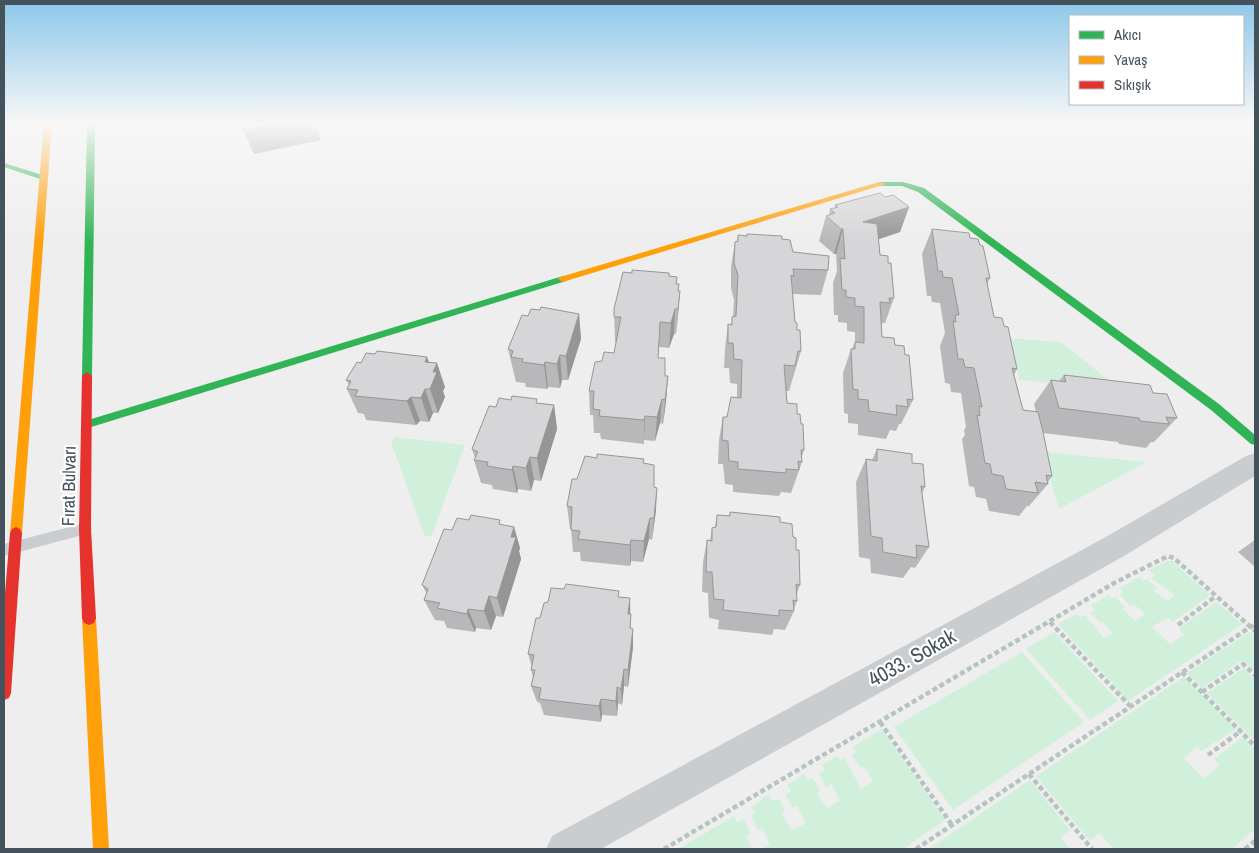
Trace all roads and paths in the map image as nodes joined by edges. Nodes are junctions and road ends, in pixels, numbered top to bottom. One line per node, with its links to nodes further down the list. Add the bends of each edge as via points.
1 (45, 163): 4 (main road)
2 (91, 163): 5 (main road, Fırat Bulvarı)
3 (4, 165): 4 (main road)
4 (44, 178): 9 (main road)
5 (88, 424): 6 (main road, via 873,185 894,182 908,183 921,190); 8 (main road, Fırat Bulvarı)
6 (1255, 441)
7 (1255, 463): 28 (street, 4033. Sokak, via 1114,547)
8 (86, 529): 9 (lane); 27 (main road, Fırat Bulvarı)
9 (10, 548): 18 (main road)
10 (1216, 596): 11 (path, via 1168,556 1116,582); 12 (path); 13 (path)
11 (1050, 622): 19 (path); 20 (path)
12 (1178, 625)
13 (1253, 626): 14 (path); 15 (path)
14 (1255, 631)
15 (1182, 672): 17 (path); 19 (path)
16 (1255, 675): 17 (path, via 1243,664)
17 (1202, 692): 21 (path)
18 (4, 694)
19 (1130, 706): 24 (path)
20 (880, 722): 25 (path); 29 (path)
21 (1241, 731): 22 (path); 23 (path)
22 (1255, 746)
23 (1208, 755)
24 (1029, 774): 25 (path); 31 (path)
25 (952, 825): 30 (path)
26 (1255, 841): 32 (path)
27 (101, 849)
28 (565, 849)
29 (664, 849)
30 (916, 849)
31 (1092, 849)
32 (1245, 849)

